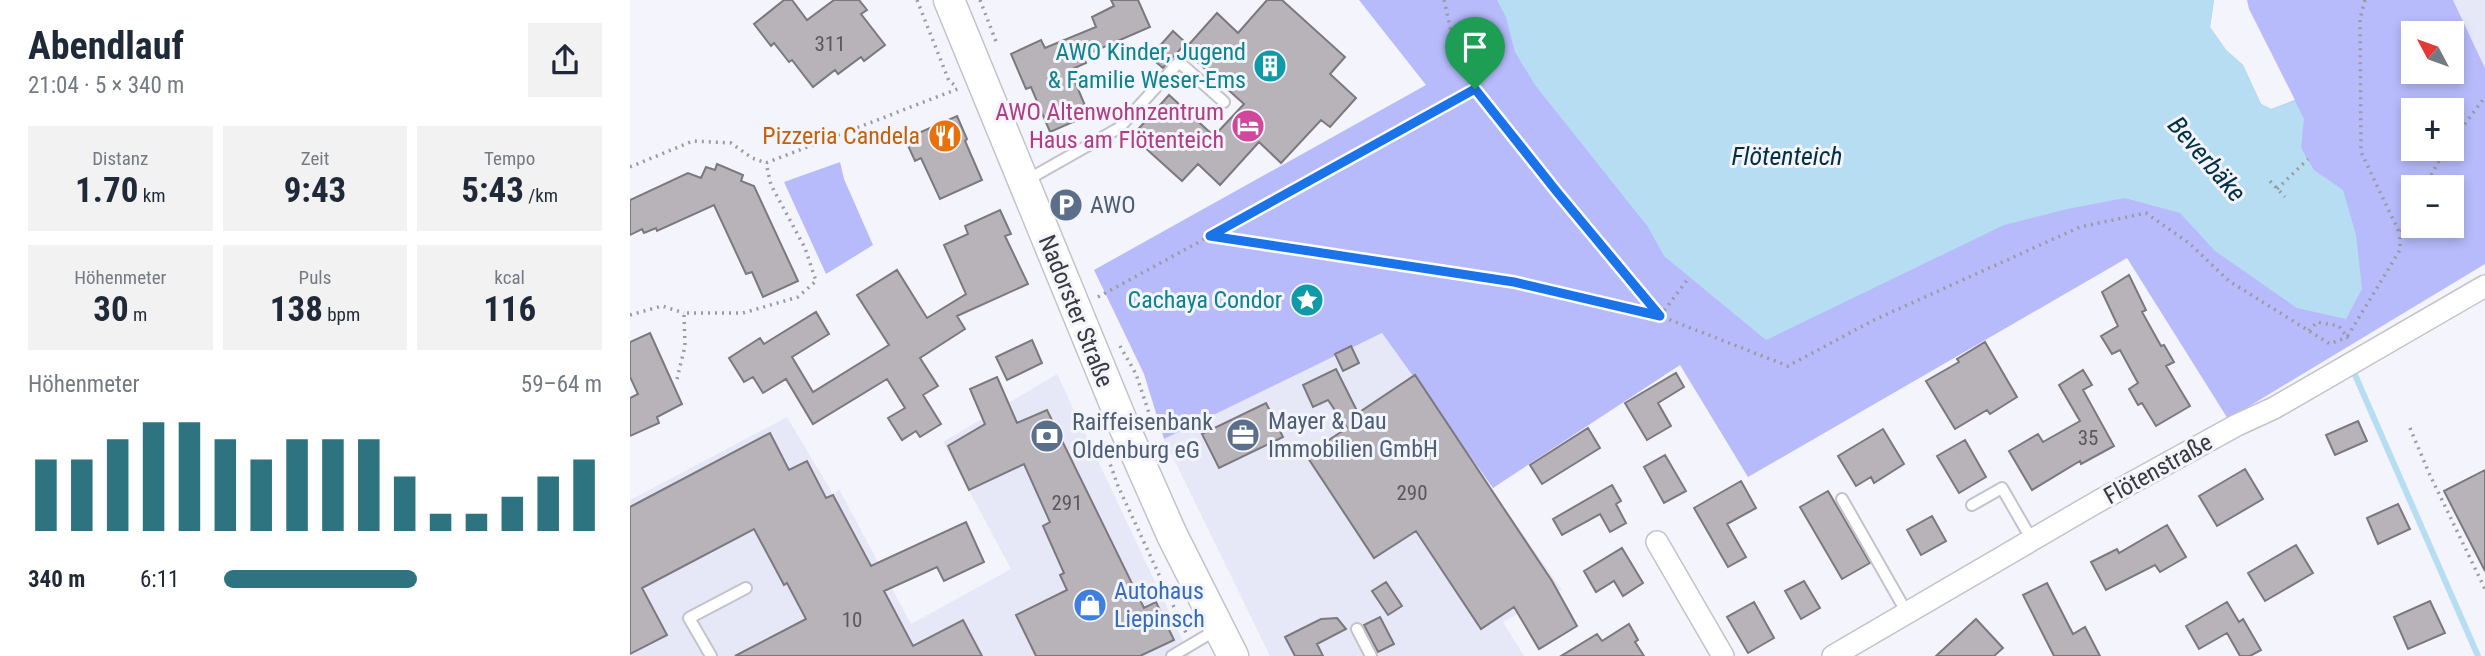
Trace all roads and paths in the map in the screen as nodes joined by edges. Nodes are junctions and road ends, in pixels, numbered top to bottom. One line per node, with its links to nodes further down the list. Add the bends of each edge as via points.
1 (948, 0): 6 (street, Nadorster Straße)
2 (980, 0): 5 (path)
3 (1444, 0): 7 (path, via 1457,57)
4 (2365, 0): 18 (path, via 2360,19 2361,152)
5 (1000, 52)
6 (982, 82): 12 (path); 15 (street, Nadorster Straße)
7 (1475, 89): 19 (path); 25 (path)
8 (2485, 97): 10 (path)
9 (1224, 102): 15 (lane, via 1180,62 1119,128)
10 (2464, 125)
11 (2308, 159): 16 (path)
12 (766, 163): 13 (path, via 731,144 692,141); 23 (path, via 771,185 817,281 798,297 743,313)
13 (630, 167)
14 (2270, 181): 16 (path)
15 (1024, 182): 22 (street, Nadorster Straße)
16 (2277, 189): 17 (path)
17 (2285, 197)
18 (2400, 234): 26 (path, via 2400,250 2347,337 2339,327 2317,322)
19 (1210, 236): 22 (path); 25 (path, via 1514,282)
20 (1688, 279): 25 (path)
21 (2485, 286): 34 (street, Flötenstraße)
22 (1075, 310): 39 (street, Nadorster Straße, via 1172,535)
23 (684, 313): 24 (path, via 662,306); 29 (path, via 685,345)
24 (630, 315)
25 (1660, 316): 26 (path, via 1788,366 1874,320 2080,227 2146,213 2189,243 2229,281)
26 (2309, 331): 28 (path)
27 (1118, 342): 30 (path, via 1136,374)
28 (2330, 344)
29 (677, 379)
30 (1153, 426)
31 (2410, 428): 37 (path)
32 (1842, 499): 38 (lane)
33 (1972, 505): 34 (lane, via 2002,488)
34 (2032, 540): 38 (street, Flötenstraße)
35 (1657, 542): 45 (street)
36 (746, 588): 41 (lane, via 689,618)
37 (2485, 589)
38 (1907, 613): 46 (street, Flötenstraße)
39 (1218, 628): 42 (lane); 43 (street, Nadorster Straße)
40 (1357, 629): 44 (lane)
41 (711, 656)
42 (1172, 656)
43 (1233, 656)
44 (1371, 656)
45 (1723, 656)
46 (1833, 656)

